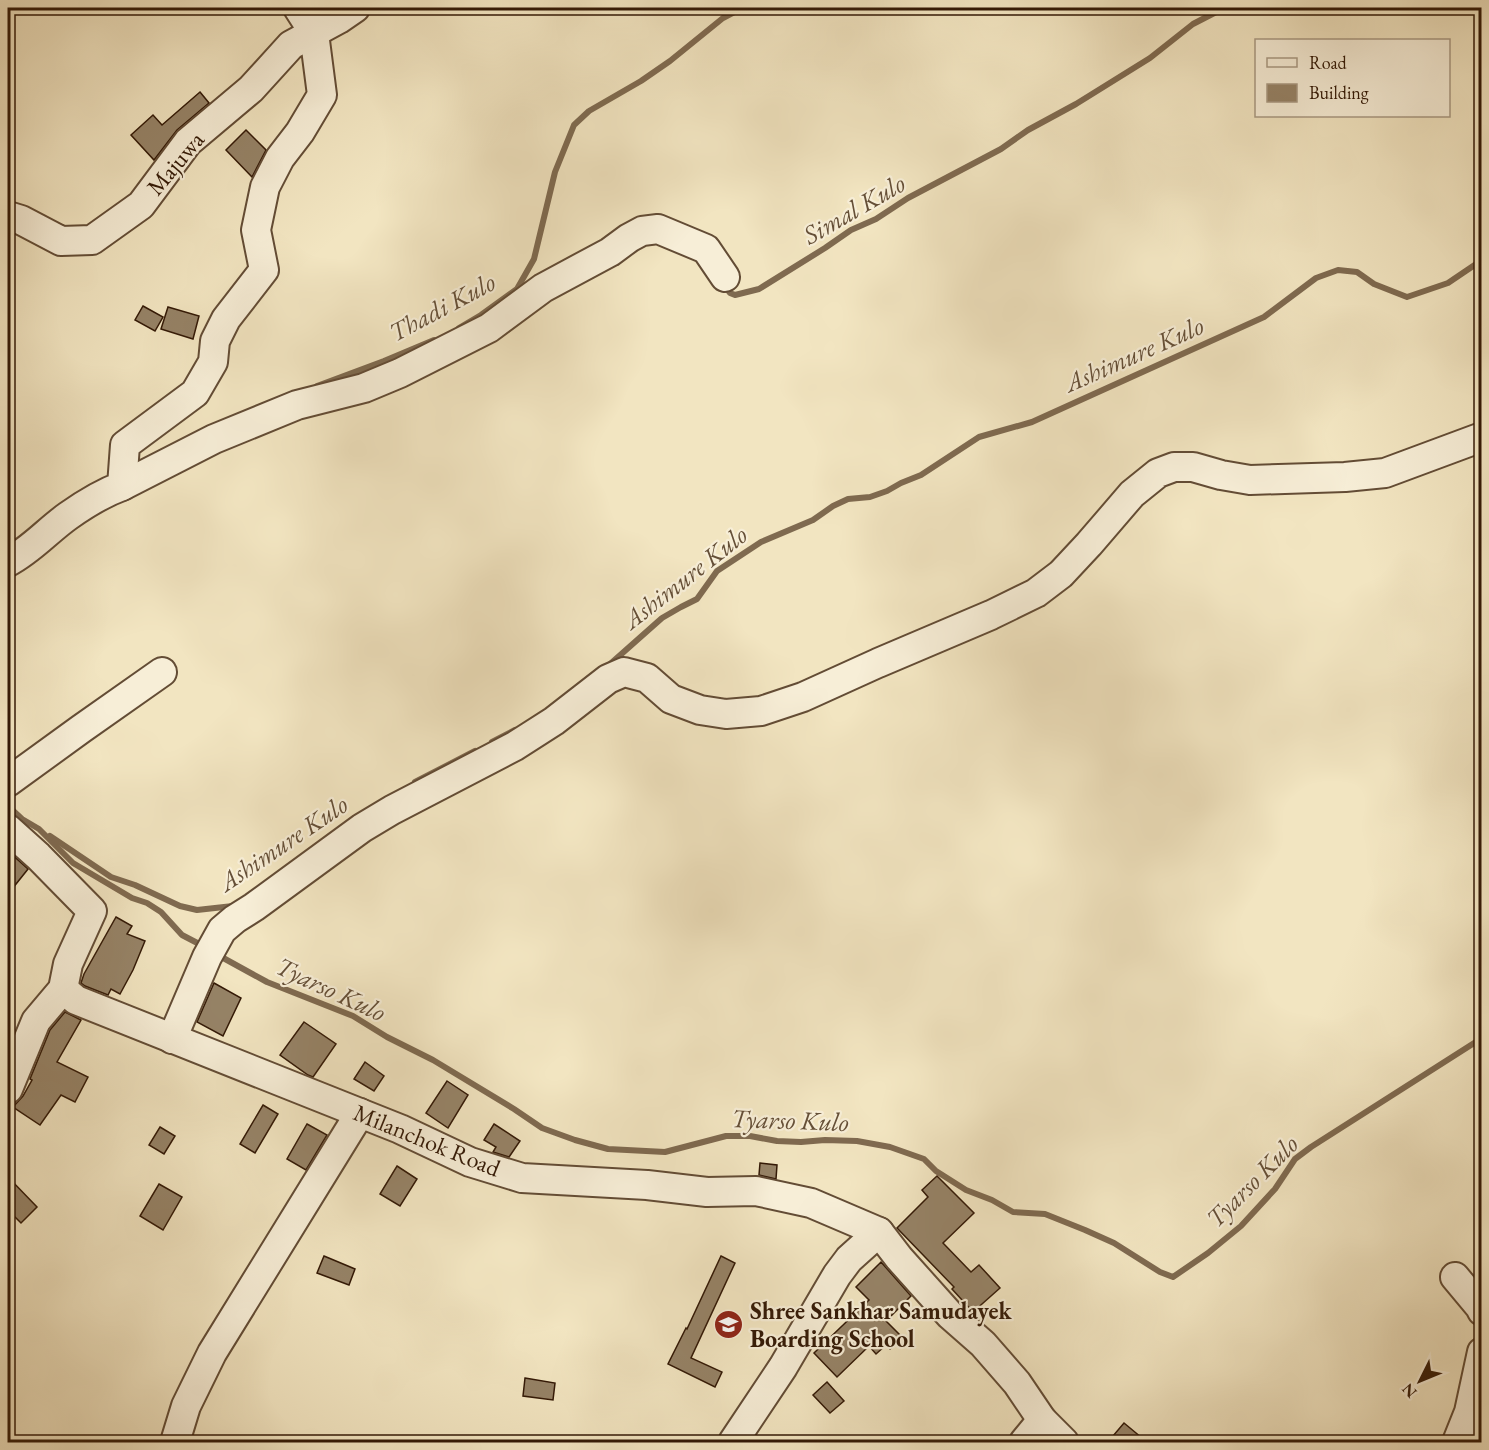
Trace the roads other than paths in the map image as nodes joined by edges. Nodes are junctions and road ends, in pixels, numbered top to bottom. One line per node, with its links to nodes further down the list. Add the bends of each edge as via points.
1 (298, 8): 3 (street)
2 (355, 8): 3 (street, Majuwa)
3 (314, 33): 4 (street, Majuwa, via 291,45 251,90 188,142 141,204 92,240 61,241); 7 (street, via 322,94 265,187 256,230 264,270 226,319 215,340 213,362 195,393 125,445)
4 (8, 216)
5 (725, 277): 7 (street, via 693,244 658,229 642,231 543,288 489,328 400,373 364,388 297,405)
6 (1482, 437): 13 (street, via 1385,473 1250,480 1193,467 1174,467 1158,473 1132,494 1061,574 1036,592 802,697 761,711 726,714 700,710 671,699 647,678 624,672 608,679 515,746 362,828 235,918 222,930 207,957)
7 (123, 482): 8 (street, via 67,516 22,555)
8 (8, 562)
9 (162, 672): 10 (street)
10 (8, 782)
11 (8, 829): 12 (street, via 92,911 68,964)
12 (63, 989): 13 (street, Milanchok Road, via 76,1000); 14 (street, via 36,1021)
13 (172, 1039): 15 (street, Milanchok Road)
14 (8, 1089)
15 (360, 1113): 16 (street, Milanchok Road, via 470,1162 522,1178 707,1192 756,1191 811,1203); 21 (street, via 212,1353 186,1406)
16 (879, 1232): 20 (street, via 950,1315 983,1344 1017,1383); 22 (street, via 837,1275)
17 (1455, 1277): 18 (street)
18 (1482, 1311)
19 (1482, 1352): 25 (street, via 1470,1412)
20 (1042, 1420): 23 (street); 24 (street)
21 (175, 1443)
22 (733, 1443)
23 (1024, 1443)
24 (1064, 1443)
25 (1457, 1443)

